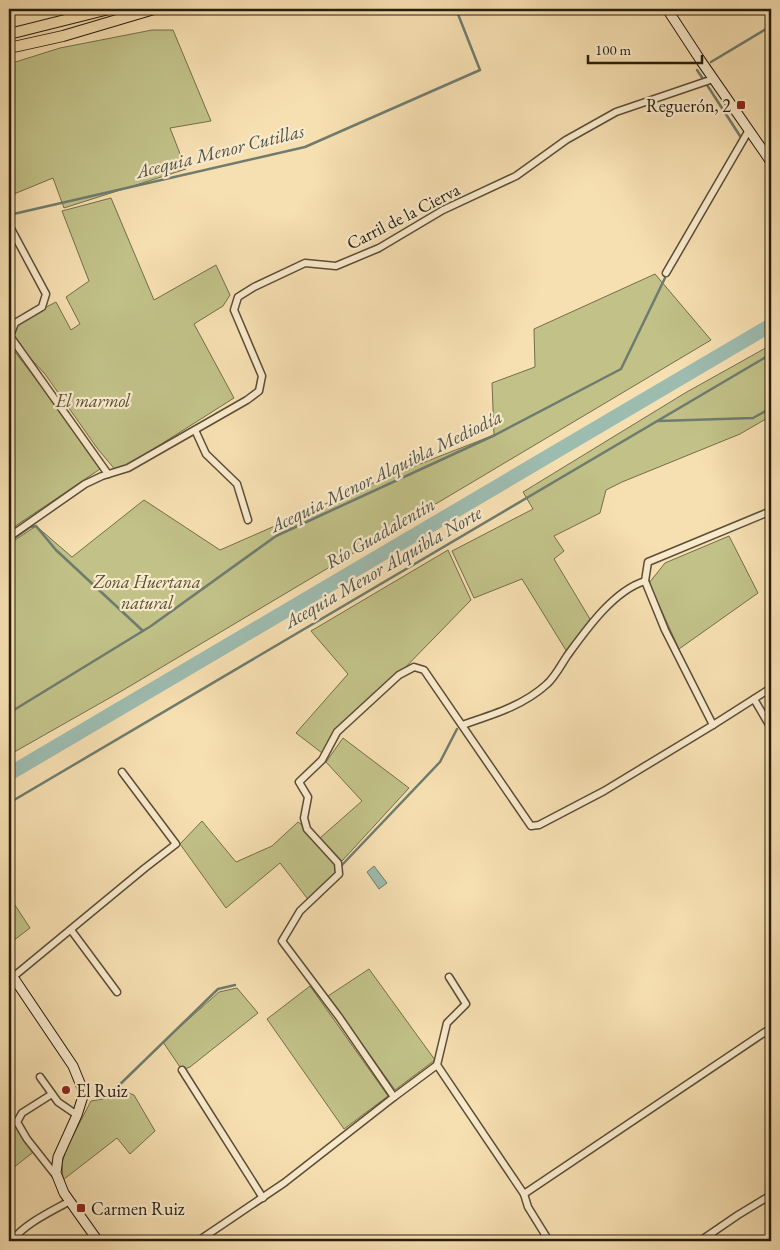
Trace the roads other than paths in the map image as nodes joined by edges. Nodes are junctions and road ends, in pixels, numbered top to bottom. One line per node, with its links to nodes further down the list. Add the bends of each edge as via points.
1 (109, 9): 4 (main road)
2 (154, 9): 5 (main road)
3 (667, 9): 6 (main road)
4 (9, 34)
5 (9, 48)
6 (713, 79): 7 (main road); 11 (street, Carril de la Cierva, via 616,112 566,140 516,176 443,210 379,248 336,266 305,263 238,297 234,310 262,376 259,391)
7 (749, 130): 8 (main road); 10 (street)
8 (771, 162)
9 (9, 225): 12 (street, via 46,294 42,307 15,323 10,336)
10 (666, 273)
11 (195, 430): 12 (street, Carril de la Cierva, via 128,468); 14 (street, via 206,454 237,484)
12 (108, 474): 15 (street, Carril de la Cierva, via 85,484)
13 (771, 511): 16 (street, via 648,562)
14 (248, 520)
15 (9, 537)
16 (645, 581): 19 (street, via 637,583 603,608 548,683 529,699); 20 (street, via 665,630)
17 (771, 688): 18 (street)
18 (754, 699): 20 (street); 21 (street)
19 (462, 725): 20 (street, via 531,826 539,825 604,791); 32 (street, via 424,670 414,666 399,675 337,732 322,760 299,782 308,797 304,818 307,829 338,863 339,874 300,912 282,941)
20 (713, 725)
21 (771, 728)
22 (122, 772): 23 (street, via 176,844)
23 (71, 930): 24 (street); 26 (street)
24 (11, 974): 33 (main road, via 75,1070 84,1093)
25 (449, 977): 28 (street, via 466,1004 447,1023)
26 (117, 992)
27 (771, 1028): 35 (street)
28 (437, 1065): 32 (street); 35 (street)
29 (182, 1070): 37 (street)
30 (40, 1077): 31 (street)
31 (52, 1094): 33 (street); 34 (street, via 22,1113 16,1122)
32 (394, 1097): 37 (street)
33 (77, 1115): 34 (main road, via 58,1157 56,1173)
34 (59, 1180): 38 (main road)
35 (524, 1194): 42 (street, via 528,1207)
36 (771, 1195): 43 (street)
37 (263, 1198): 41 (street)
38 (70, 1201): 39 (street, via 40,1218); 40 (main road)
39 (12, 1241)
40 (98, 1241)
41 (198, 1241)
42 (549, 1241)
43 (700, 1241)

